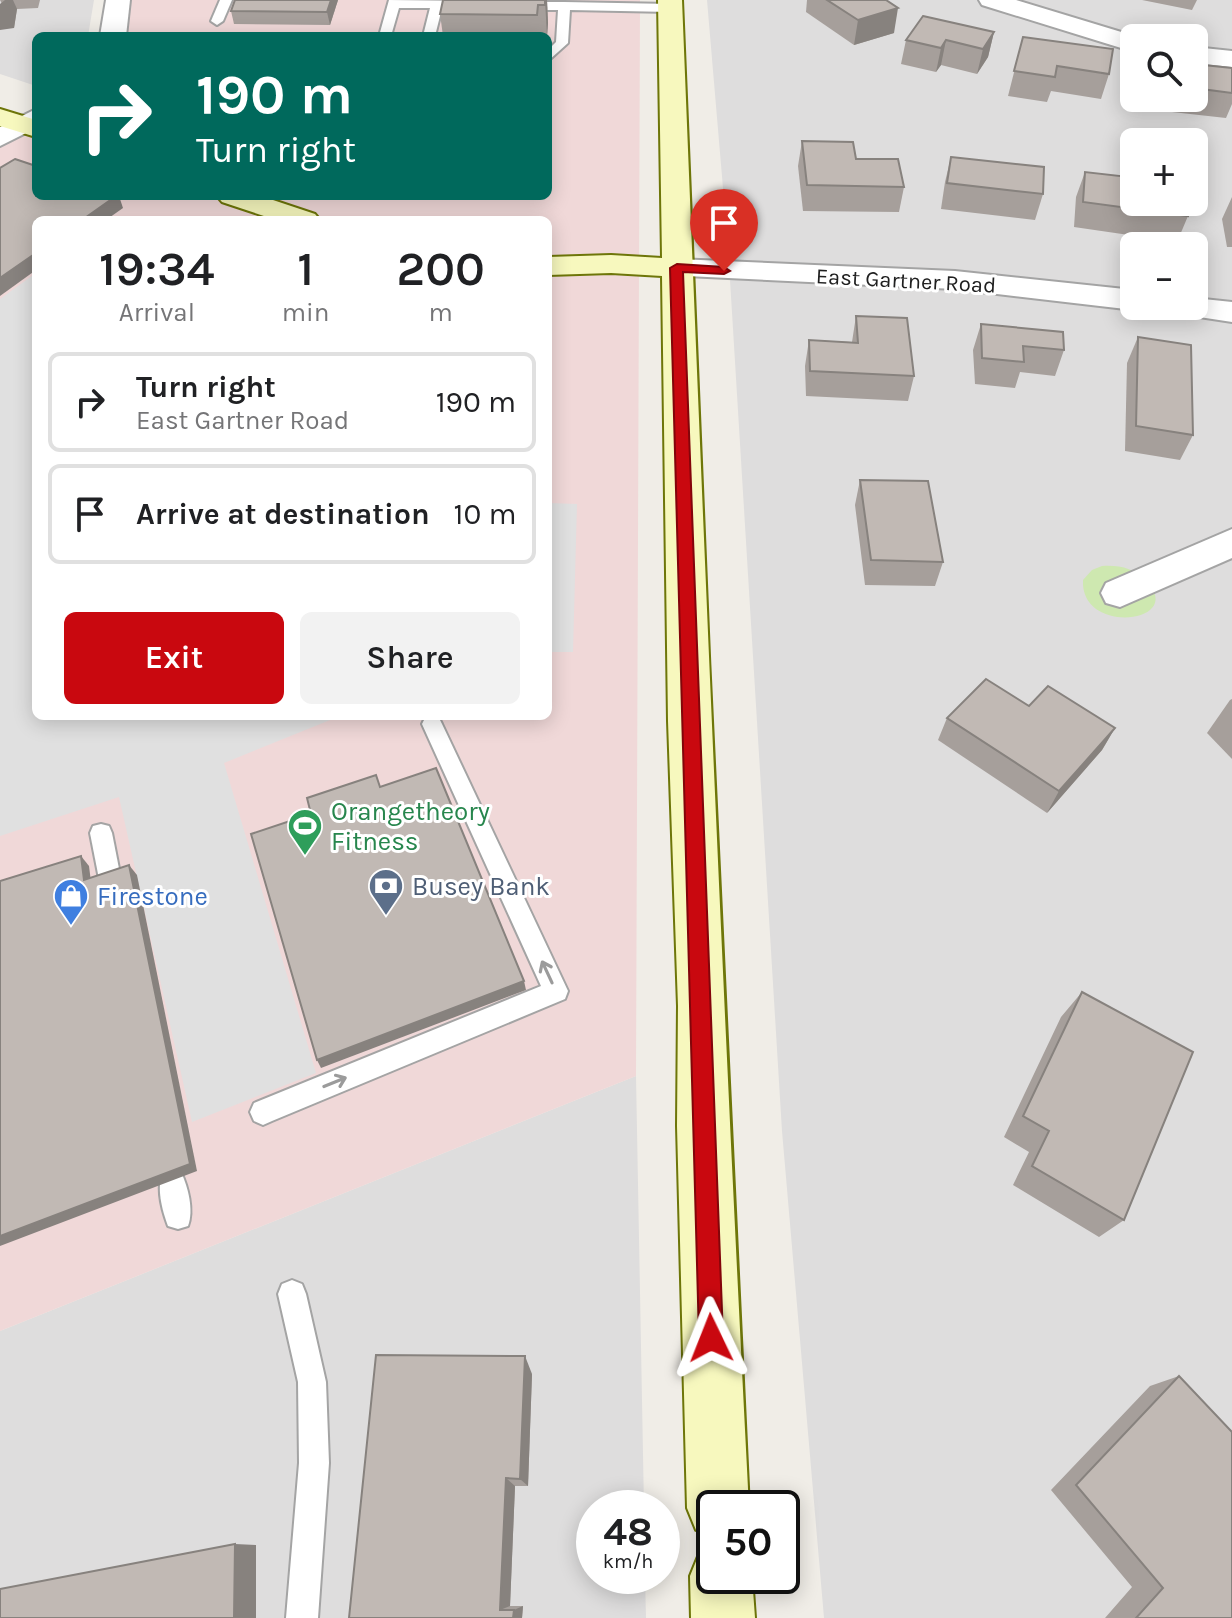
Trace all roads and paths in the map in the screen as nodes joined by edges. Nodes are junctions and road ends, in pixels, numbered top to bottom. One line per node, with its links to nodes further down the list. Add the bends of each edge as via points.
1 (118, 0): 9 (street)
2 (226, 0): 8 (lane)
3 (991, 0): 12 (street)
4 (394, 2): 6 (lane); 10 (lane)
5 (670, 4): 7 (lane); 19 (main road)
6 (437, 5): 7 (lane); 11 (lane)
7 (564, 6): 13 (lane, via 562,43)
8 (217, 21)
9 (114, 32)
10 (386, 32)
11 (430, 32)
12 (1120, 40)
13 (552, 53)
14 (1208, 56): 15 (street)
15 (1232, 59)
16 (244, 200): 17 (main road)
17 (293, 216)
18 (552, 266): 19 (main road)
19 (677, 268): 20 (street, East Gartner Road, via 955,280); 32 (main road)
20 (1120, 298)
21 (1208, 309): 22 (street)
22 (1232, 312)
23 (1232, 542): 24 (street)
24 (1120, 593)
25 (432, 724): 28 (lane, one-way to 25, via 556,991)
26 (101, 833): 27 (lane)
27 (111, 884)
28 (263, 1112)
29 (172, 1181): 30 (lane)
30 (178, 1216)
31 (292, 1294): 34 (lane, via 312,1382 314,1463)
32 (717, 1490)
33 (722, 1594): 35 (main road)
34 (302, 1618)
35 (723, 1618)

